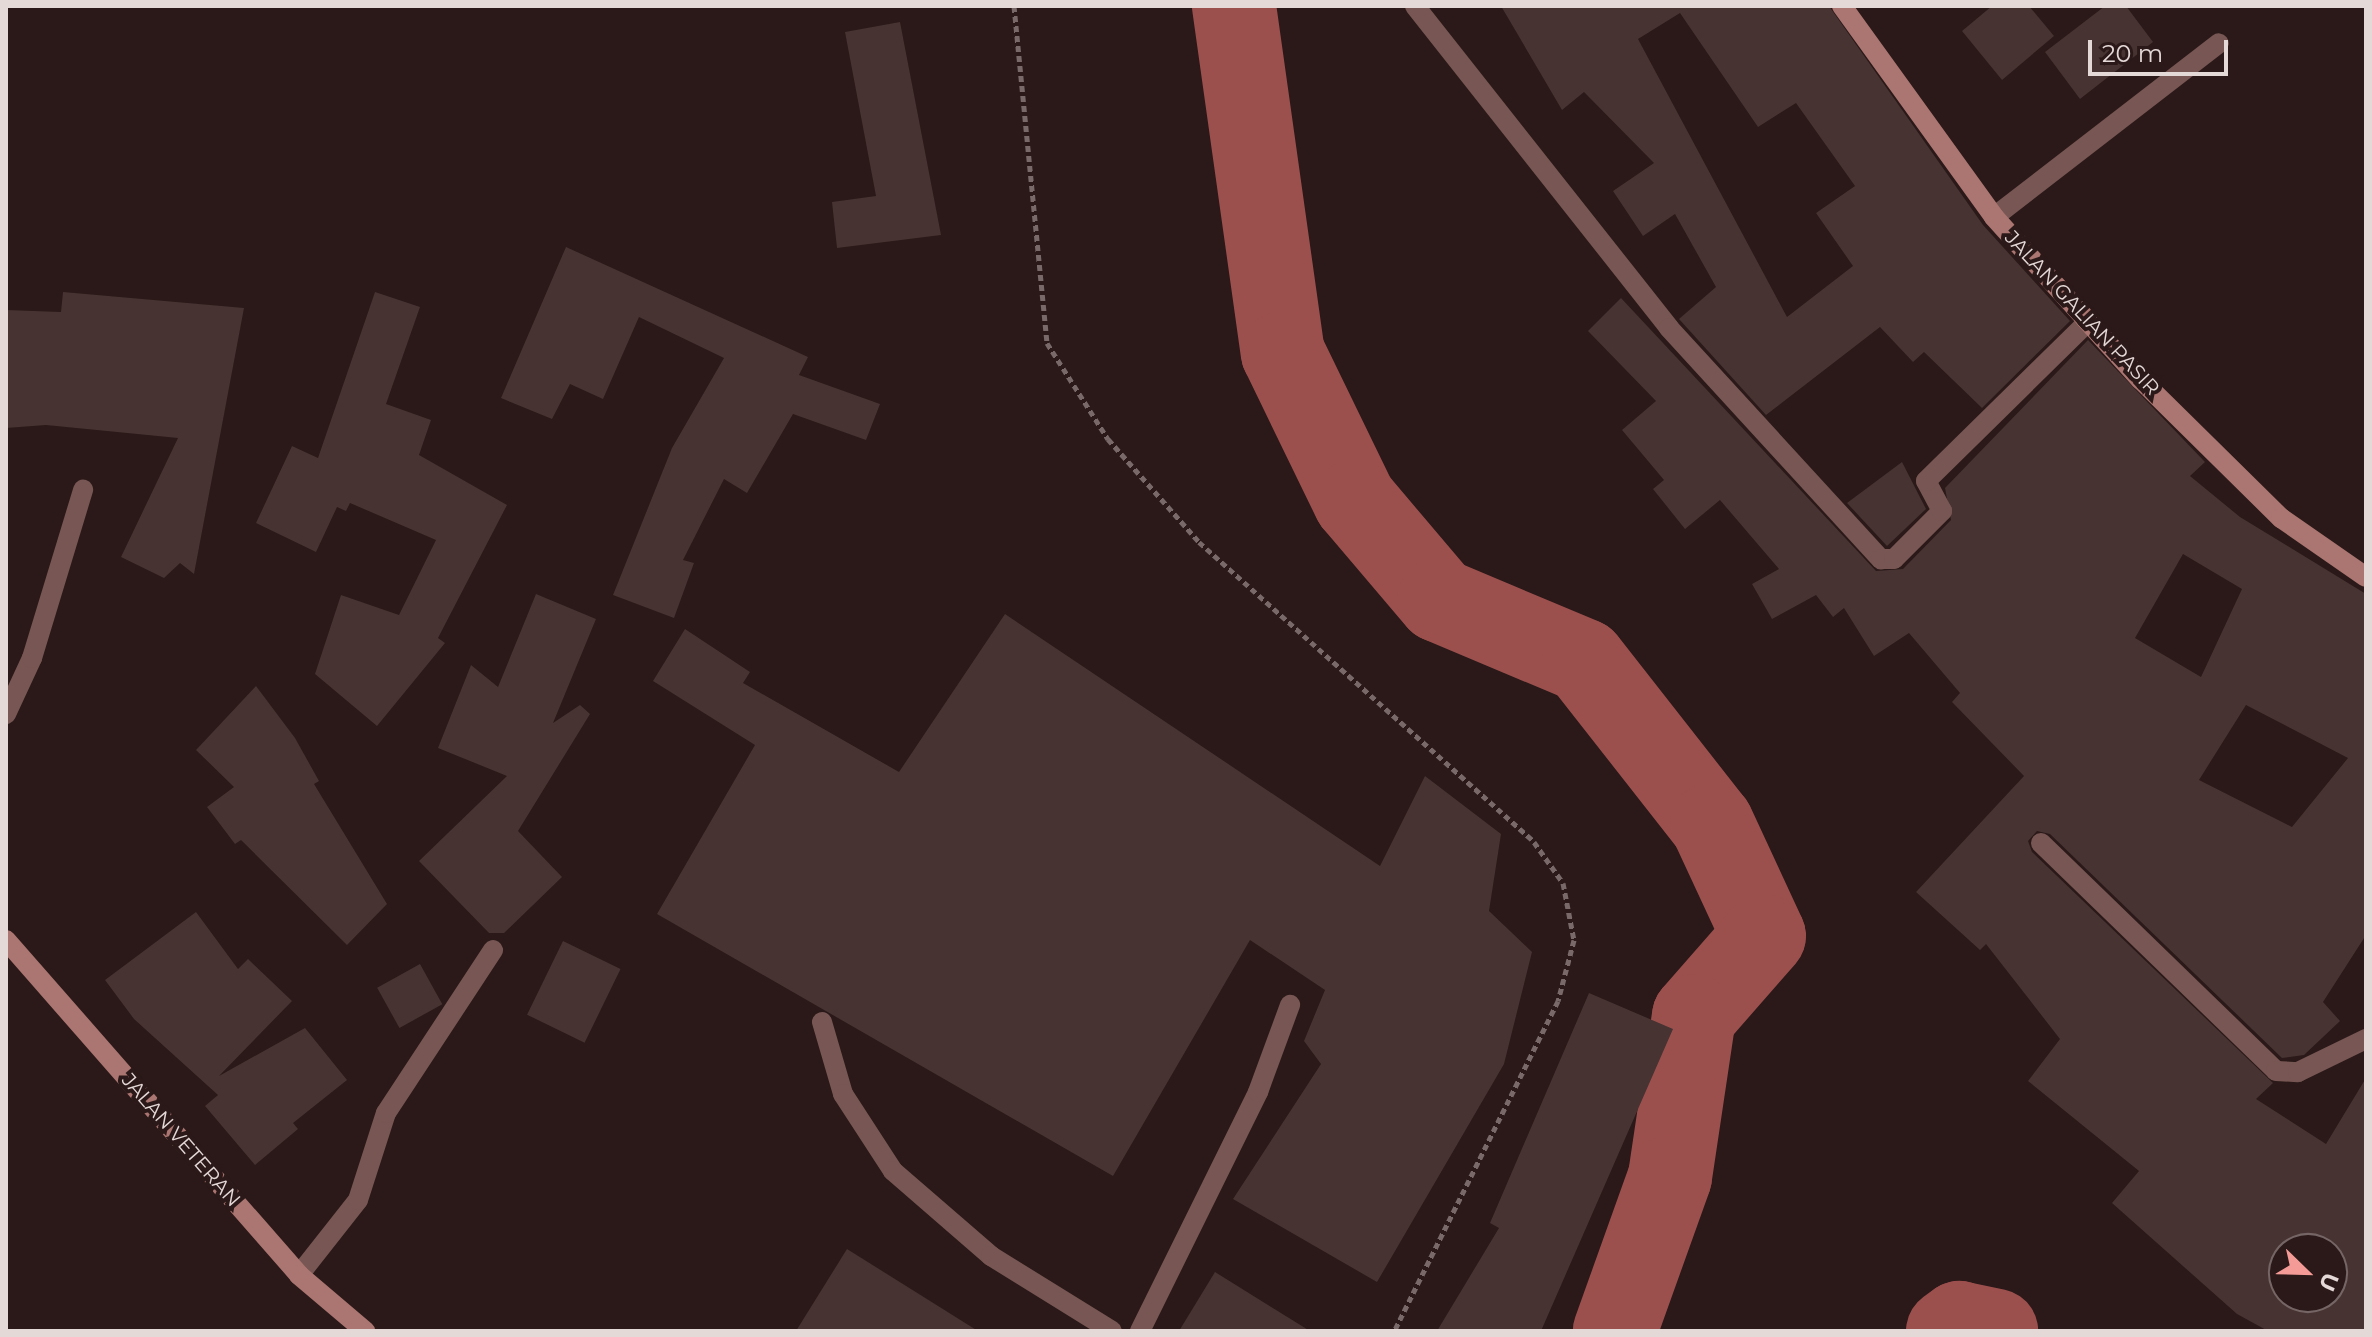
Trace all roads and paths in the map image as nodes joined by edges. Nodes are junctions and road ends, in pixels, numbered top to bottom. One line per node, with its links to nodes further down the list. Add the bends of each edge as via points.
1 (1014, 6): 20 (path, via 1047,343 1108,439 1199,542 1534,842 1563,883 1574,940 1558,1001)
2 (1415, 6): 6 (street, via 1669,328 1881,559 1894,559 1942,511 1926,481)
3 (1842, 6): 5 (street, JALAN GALIAN PASIR)
4 (2219, 43): 5 (street)
5 (1994, 217): 6 (street, JALAN GALIAN PASIR)
6 (2088, 322): 8 (street, JALAN GALIAN PASIR, via 2281,518)
7 (83, 490): 9 (street, via 32,658)
8 (2366, 577)
9 (6, 714)
10 (2041, 843): 15 (street, via 2276,1071 2298,1072)
11 (6, 940): 16 (street, JALAN VETERAN)
12 (493, 950): 16 (street, via 386,1113 358,1200)
13 (1290, 1005): 19 (street, via 1258,1092)
14 (822, 1022): 18 (street, via 843,1094 893,1171 991,1256)
15 (2366, 1039)
16 (299, 1275): 17 (street, JALAN VETERAN)
17 (365, 1331)
18 (1112, 1331)
19 (1140, 1331)
20 (1394, 1331)

